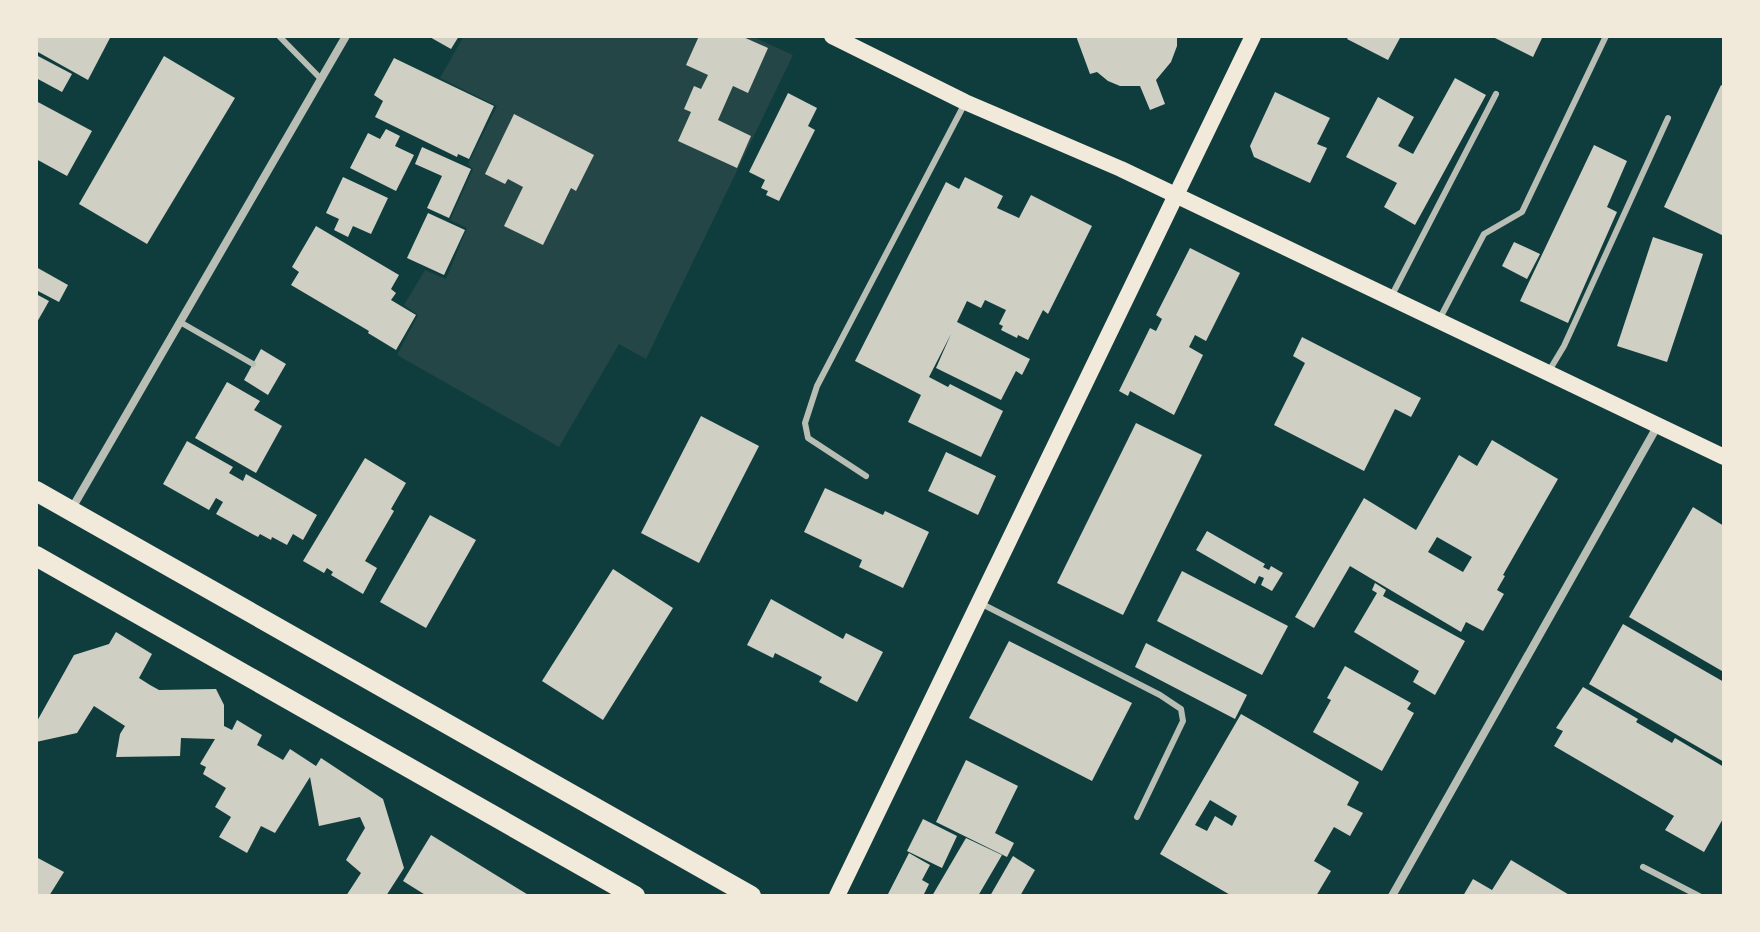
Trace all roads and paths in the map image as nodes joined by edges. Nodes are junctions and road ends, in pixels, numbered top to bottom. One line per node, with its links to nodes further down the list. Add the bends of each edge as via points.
1 (279, 36): 6 (lane)
2 (346, 36): 6 (street)
3 (832, 36): 8 (main road)
4 (1253, 36): 10 (main road)
5 (1606, 36): 12 (lane, via 1522,212 1484,234)
6 (321, 79): 13 (street)
7 (1496, 94): 11 (lane)
8 (965, 102): 10 (main road); 18 (lane, via 817,386 805,423 808,438)
9 (1668, 118): 15 (lane)
10 (1177, 196): 11 (main road); 22 (main road)
11 (1391, 297): 12 (main road)
12 (1439, 321): 15 (main road)
13 (180, 322): 14 (lane); 20 (street)
14 (253, 364)
15 (1548, 373): 16 (main road)
16 (1658, 425): 17 (main road); 28 (street)
17 (1724, 457)
18 (866, 476)
19 (36, 491): 20 (main road)
20 (71, 510): 26 (main road)
21 (37, 560): 25 (main road)
22 (978, 603): 23 (lane, via 1181,709 1183,721); 27 (main road)
23 (1137, 817)
24 (1643, 867): 29 (lane)
25 (635, 896)
26 (751, 896)
27 (837, 896)
28 (1392, 896)
29 (1699, 896)

